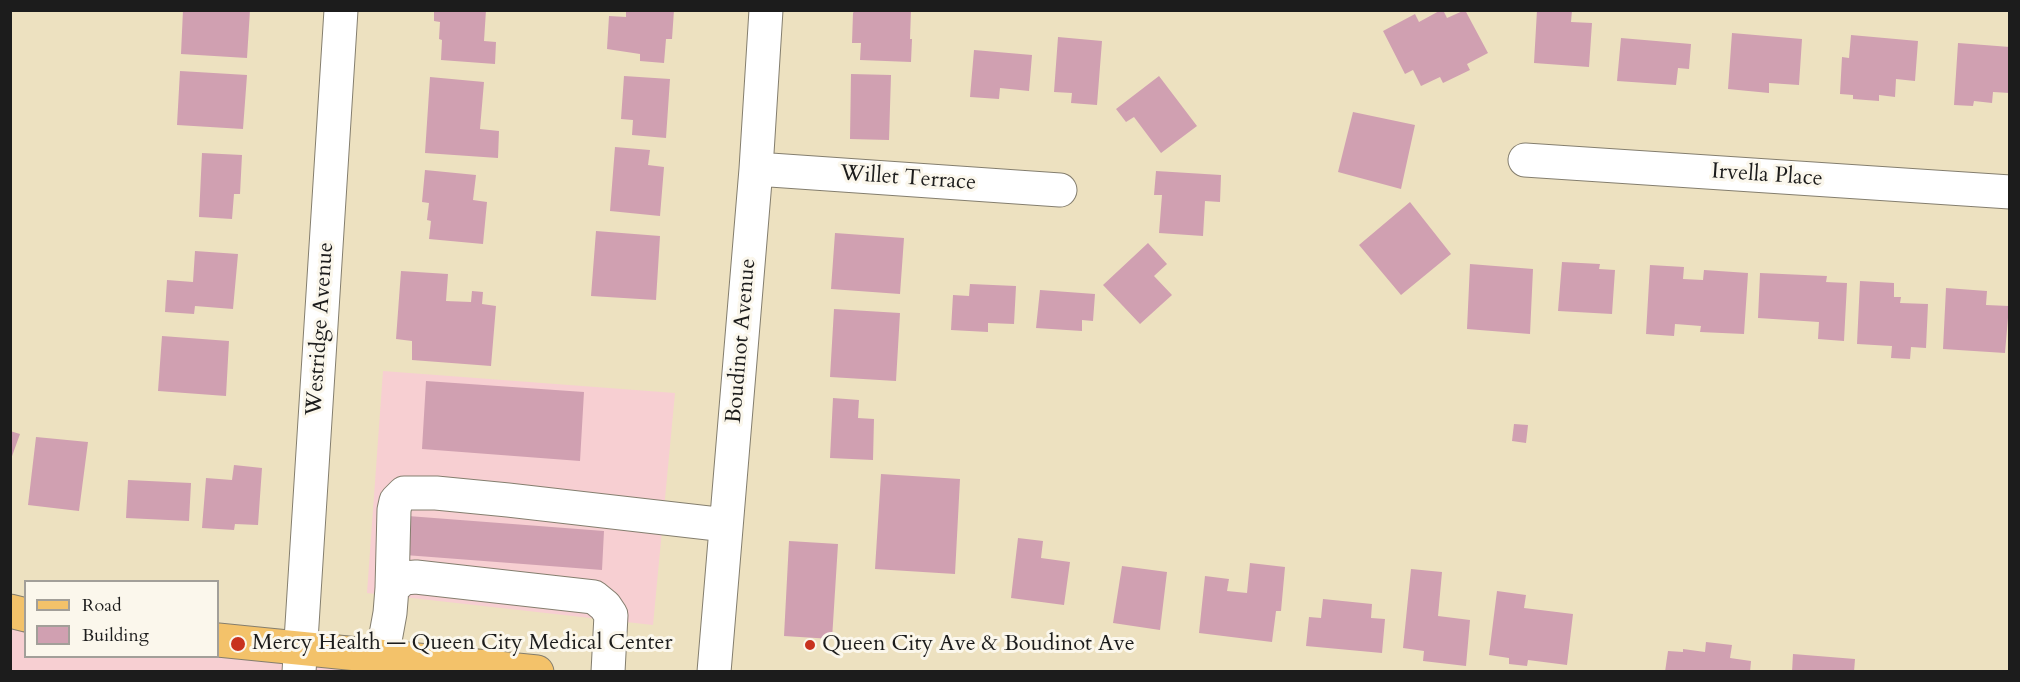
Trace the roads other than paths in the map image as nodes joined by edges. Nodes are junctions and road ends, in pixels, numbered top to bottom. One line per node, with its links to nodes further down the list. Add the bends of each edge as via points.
1 (341, 10): 11 (street, Westridge Avenue)
2 (766, 10): 4 (street, Boudinot Avenue)
3 (1525, 160): 6 (street, Irvella Place)
4 (756, 169): 5 (street, Willet Terrace); 7 (street, Boudinot Avenue)
5 (1060, 190)
6 (2010, 192)
7 (726, 525): 8 (street, via 508,500 404,493 394,510); 14 (street, Boudinot Avenue)
8 (392, 588): 10 (street); 13 (street, via 404,578 416,577 594,597 612,615)
9 (219, 640): 11 (main road)
10 (382, 657): 11 (main road); 12 (main road)
11 (300, 660)
12 (537, 672)
13 (608, 672)
14 (714, 672)

